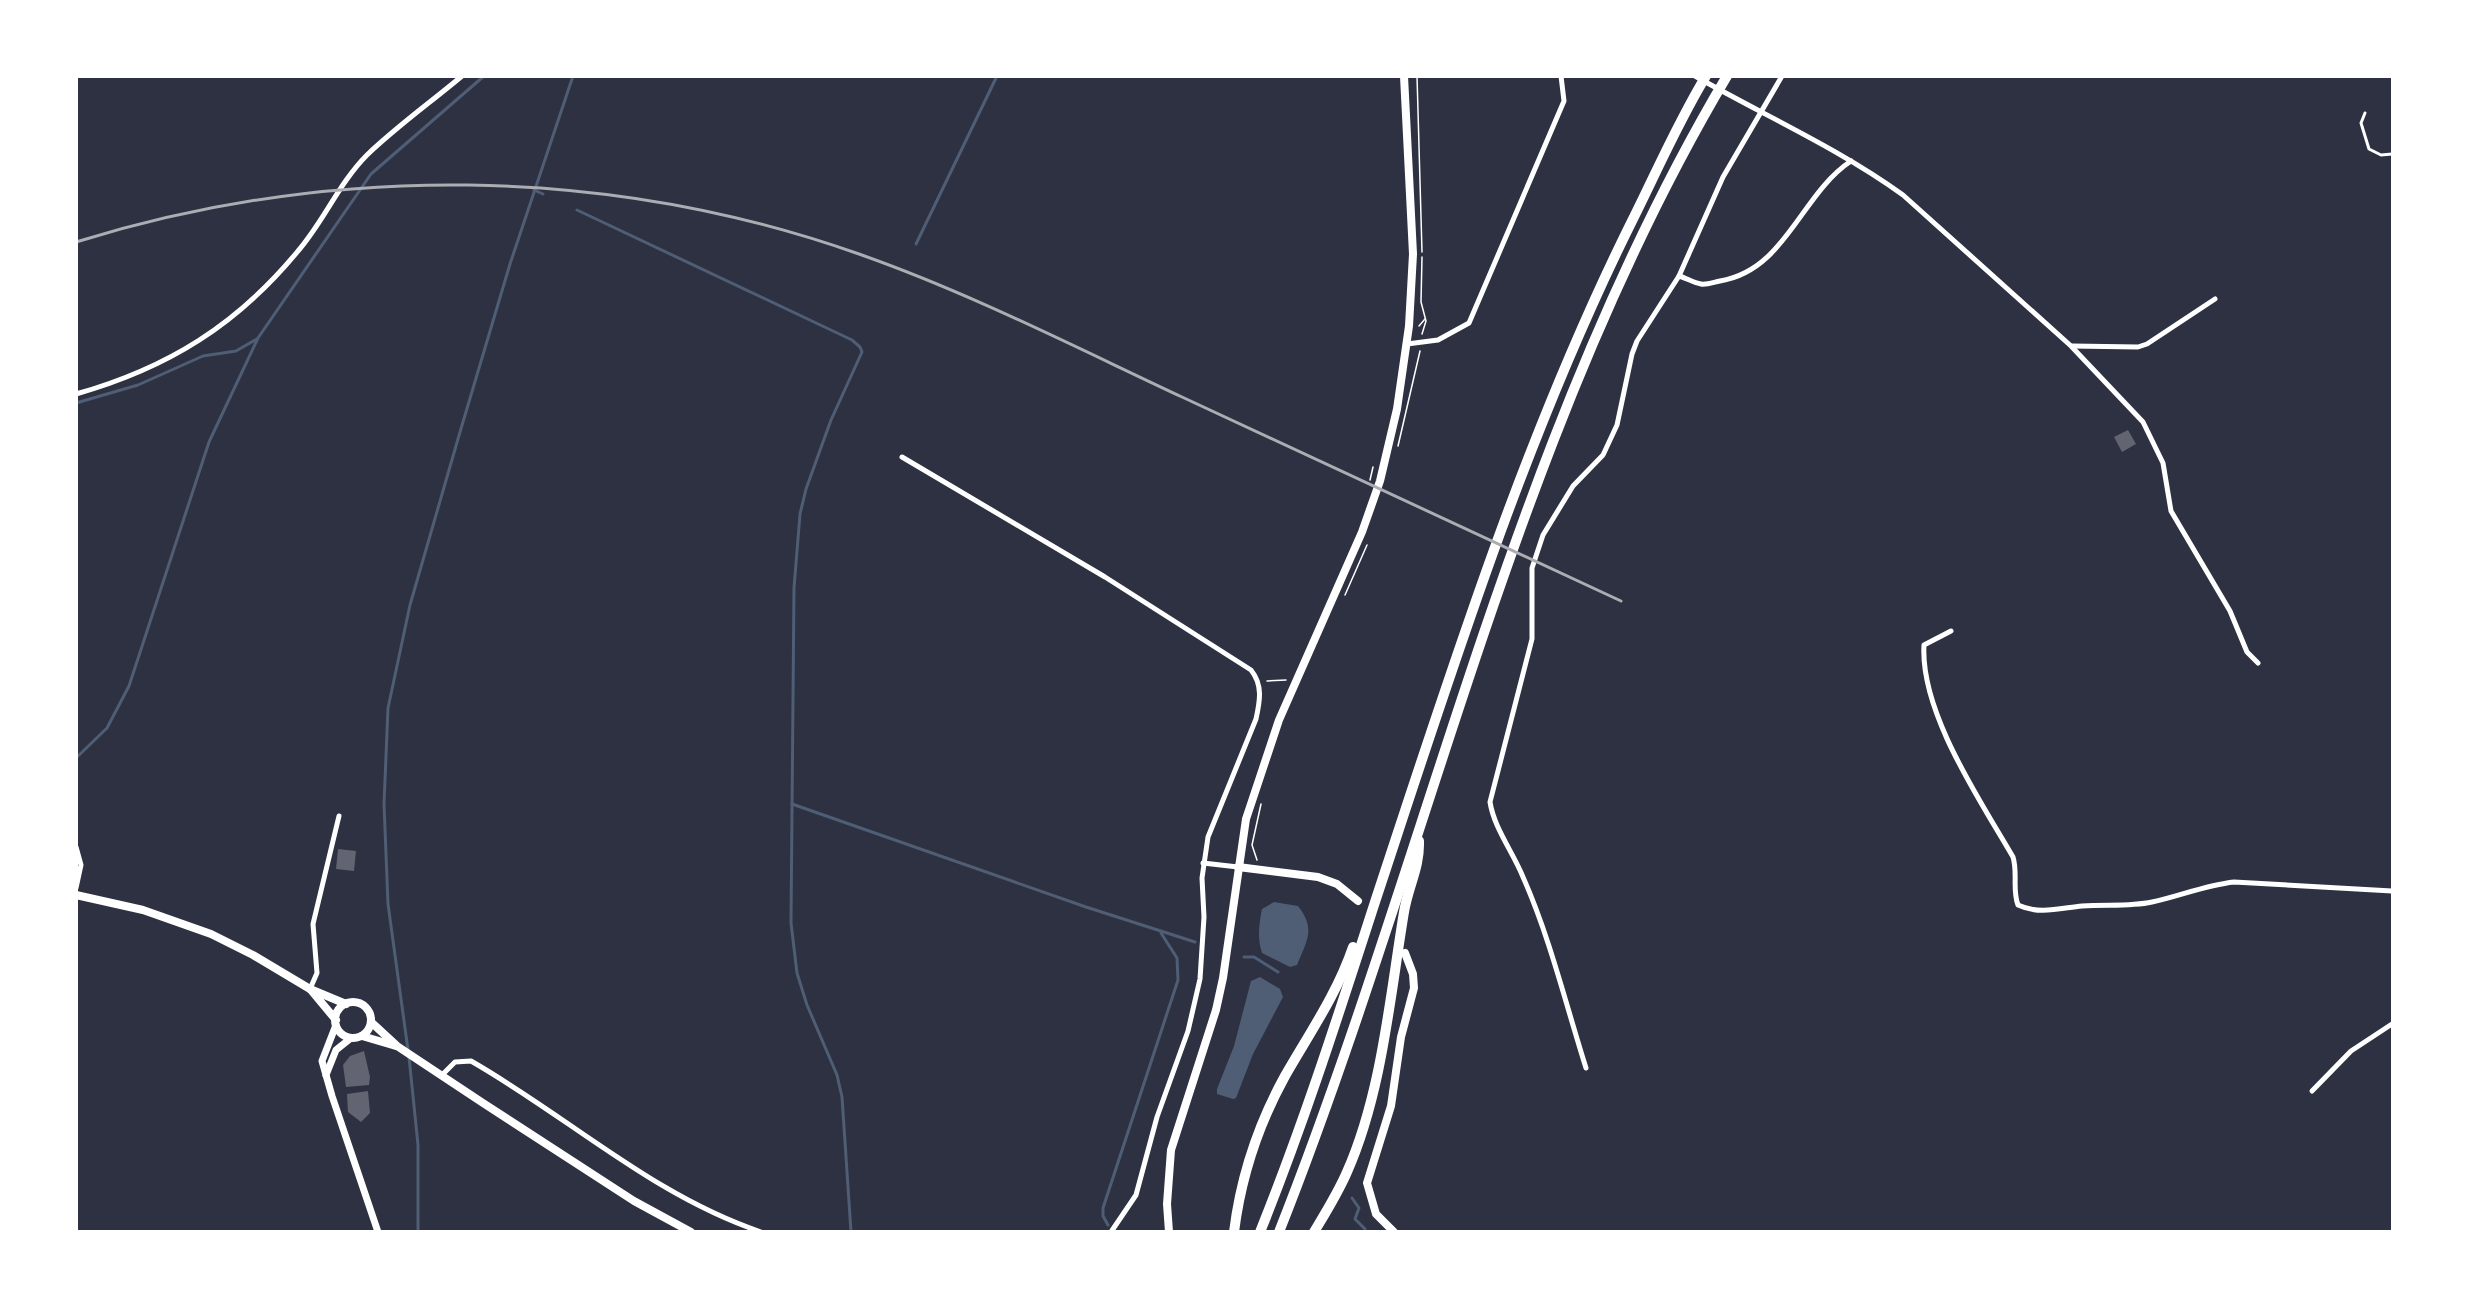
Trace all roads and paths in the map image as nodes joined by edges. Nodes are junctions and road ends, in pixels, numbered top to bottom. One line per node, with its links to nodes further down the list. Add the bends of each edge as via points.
1 (462, 76): 20 (street, via 368,155 298,252 209,335 166,361)
2 (1404, 76): 18 (main road, via 1413,254)
3 (1417, 76): 15 (path, via 1422,302)
4 (1561, 76): 18 (street, via 1564,101 1469,323 1438,340)
5 (1695, 76): 9 (street)
6 (1706, 76): 39 (highway, via 1604,277 1564,370 1457,654)
7 (1727, 76): 30 (highway, via 1657,207 1580,373 1486,627)
8 (1782, 76): 9 (street)
9 (1761, 112): 12 (street); 13 (street, via 1723,177)
10 (2365, 113): 11 (lane, via 2361,123 2369,148 2380,155)
11 (2392, 154)
12 (1851, 161): 13 (street, via 1810,201 1779,249 1760,264 1730,279 1701,284); 19 (street, via 1903,195)
13 (1679, 276): 49 (street, via 1634,347 1617,425 1603,455 1573,486 1543,535 1532,568 1532,639 1490,802 1492,817 1539,917)
14 (2215, 298): 19 (street, via 2147,344)
15 (1426, 318): 16 (path); 16 (path, via 1419,326)
16 (1422, 330): 17 (path)
17 (1421, 337)
18 (1407, 344): 26 (main road, via 1380,481 1354,553)
19 (2072, 346): 25 (street, via 2143,422 2163,463 2171,511 2230,611 2247,652)
20 (76, 394)
21 (903, 457): 27 (street, via 1105,577 1251,670)
22 (1374, 463): 23 (path)
23 (1369, 483)
24 (1951, 632): 36 (street, via 1924,645 1929,686 1953,754 2013,857 2018,905 2039,910 2129,905 2234,882)
25 (2258, 663)
26 (1298, 677): 27 (path); 34 (main road, via 1263,765 1246,819)
27 (1259, 681): 33 (street, via 1256,719 1208,837)
28 (1262, 801): 32 (path, via 1252,849)
29 (339, 816): 41 (street, via 313,924 317,973)
30 (1418, 835): 62 (highway); 63 (highway, via 1419,859 1405,904 1382,1047 1367,1110 1348,1170)
31 (76, 847): 35 (street, via 81,865)
32 (1260, 862)
33 (1203, 863): 34 (street); 57 (street, via 1203,951 1188,1031 1157,1117 1136,1195)
34 (1238, 867): 38 (main road, via 1318,877 1337,884); 53 (main road, via 1216,1010 1171,1150)
35 (76, 888)
36 (2392, 891)
37 (76, 895): 41 (main road, via 143,910 211,934)
38 (1358, 901)
39 (1374, 904): 60 (highway, via 1364,916 1345,969 1284,1078 1259,1132 1244,1176); 61 (highway, via 1305,1119)
40 (1405, 953): 64 (main road, via 1414,988 1401,1037 1391,1106 1367,1183 1376,1214)
41 (310, 989): 42 (main road); 43 (main road)
42 (346, 1004): 43 (main road, via 339,1010); 44 (main road, via 364,1005)
43 (336, 1022): 47 (main road, via 340,1032); 50 (street, via 322,1061)
44 (371, 1022): 46 (main road); 48 (main road)
45 (2392, 1024): 52 (street, via 2351,1051)
46 (362, 1036): 47 (main road); 48 (main road)
47 (351, 1038): 50 (street, via 336,1050)
48 (397, 1046): 51 (main road)
49 (1586, 1068)
50 (326, 1075): 54 (street)
51 (442, 1075): 55 (main road, via 634,1201); 56 (street, via 454,1062 471,1061 632,1169 699,1207)
52 (2312, 1091)
53 (1168, 1219): 58 (main road); 59 (main road)
54 (378, 1232)
55 (691, 1232)
56 (761, 1232)
57 (1111, 1232)
58 (1169, 1232)
59 (1174, 1232)
60 (1234, 1232)
61 (1260, 1232)
62 (1280, 1232)
63 (1314, 1232)
64 (1394, 1232)

